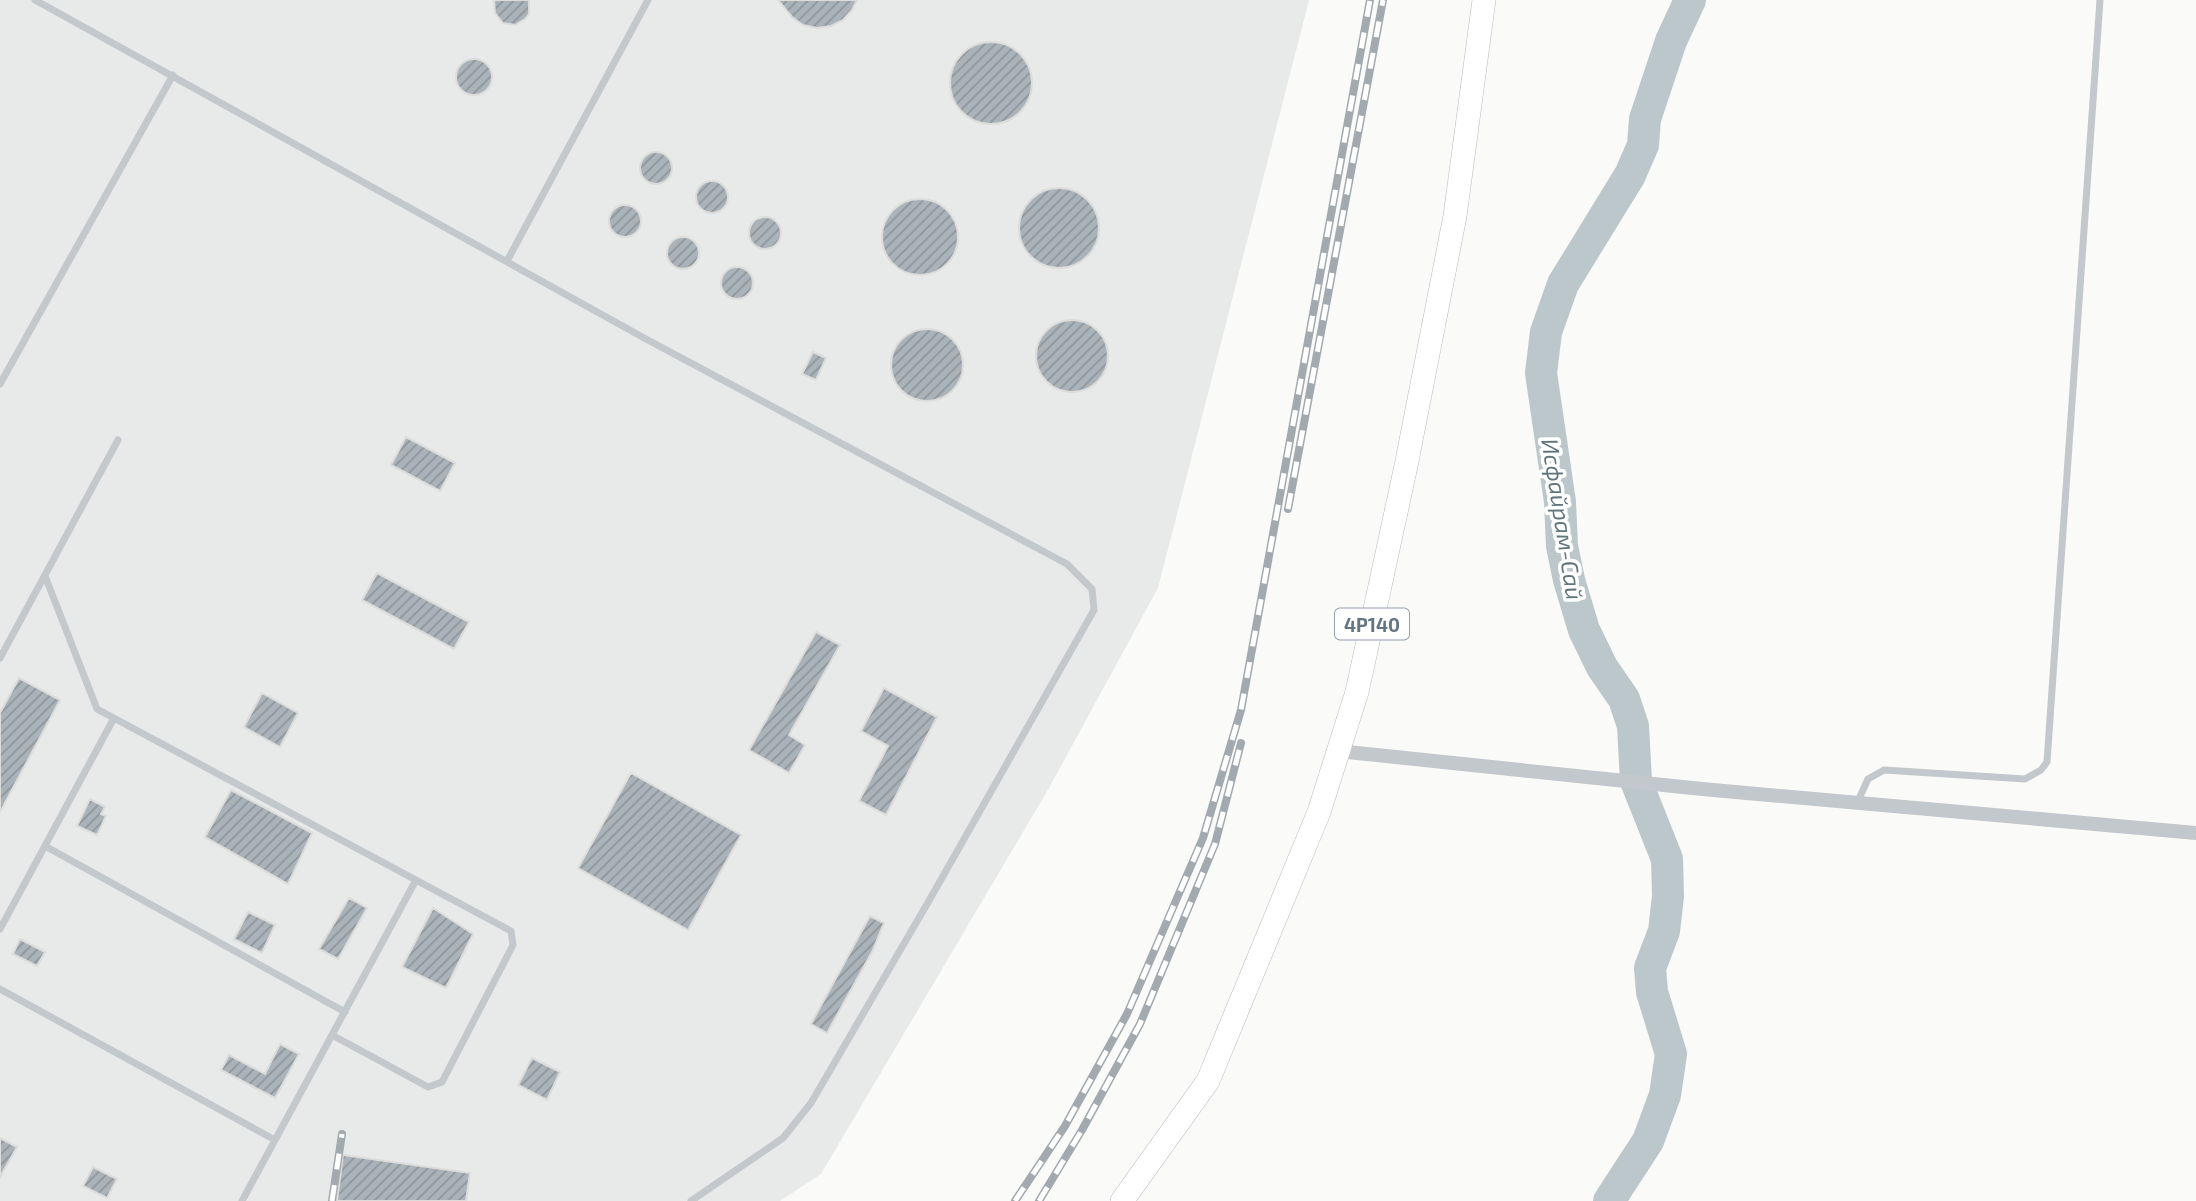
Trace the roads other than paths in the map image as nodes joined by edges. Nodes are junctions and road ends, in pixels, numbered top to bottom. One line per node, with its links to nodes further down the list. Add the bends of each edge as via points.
1 (35, 0): 5 (lane)
2 (648, 0): 6 (lane)
3 (1484, 0): 12 (main road, 4P140, via 1455,216 1357,692)
4 (2100, 0): 13 (lane, via 2048,762 2025,779 1884,769 1868,779)
5 (173, 75): 6 (lane); 7 (lane)
6 (507, 261): 23 (lane, via 1067,564 1092,589 1094,610 811,1103 783,1138)
7 (0, 384)
8 (118, 440): 9 (lane)
9 (45, 576): 10 (lane); 11 (lane, via 97,709)
10 (0, 658)
11 (114, 718): 15 (lane); 16 (lane)
12 (1338, 751): 13 (street); 24 (main road, 4P140, via 1319,812 1208,1081)
13 (1857, 803): 14 (street)
14 (2196, 833)
15 (45, 846): 17 (lane); 19 (lane)
16 (416, 880): 19 (lane); 20 (lane, via 510,931 513,945 442,1082 428,1087)
17 (0, 929)
18 (0, 989): 21 (lane)
19 (345, 1012): 20 (lane)
20 (332, 1035): 21 (lane)
21 (275, 1140): 22 (lane)
22 (242, 1201)
23 (691, 1201)
24 (1122, 1201)

